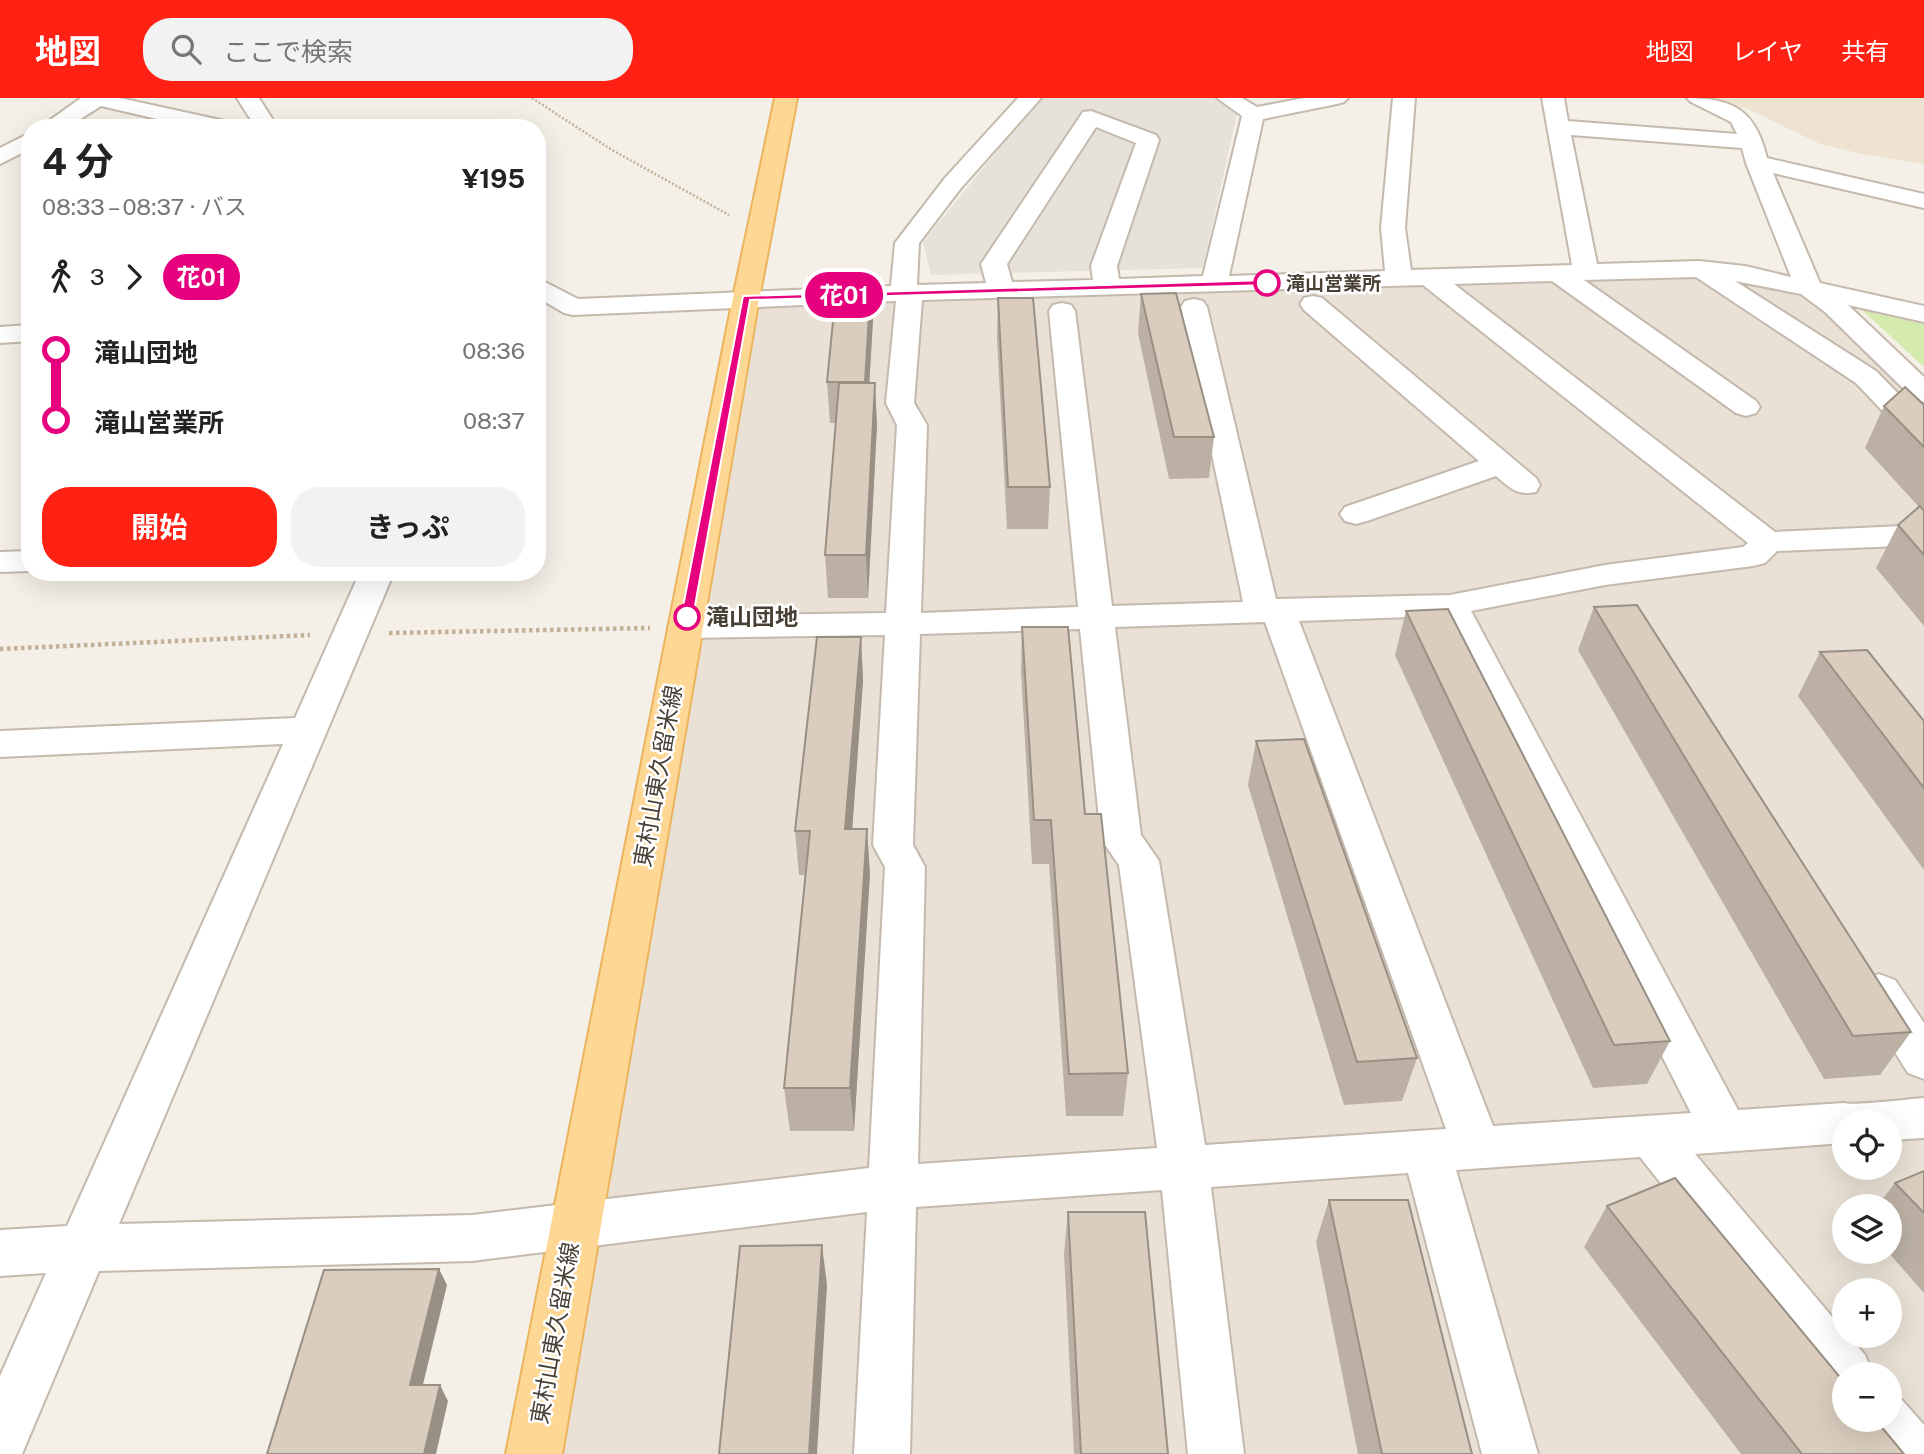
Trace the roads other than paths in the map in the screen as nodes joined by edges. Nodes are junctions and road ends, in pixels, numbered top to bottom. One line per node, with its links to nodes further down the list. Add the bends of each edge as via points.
1 (247, 98): 13 (street)
2 (786, 98): 29 (main road, 東村山東久留米線)
3 (1030, 98): 31 (street, via 953,183 907,243)
4 (1228, 98): 10 (street)
5 (1337, 98): 10 (street)
6 (1404, 98): 23 (street, via 1393,228)
7 (1552, 98): 14 (street)
8 (1698, 98): 16 (street, via 1740,118)
9 (95, 99): 11 (street); 12 (street)
10 (1253, 114): 24 (street)
11 (64, 119)
12 (185, 119)
13 (261, 119)
14 (1558, 127): 16 (street); 20 (street)
15 (21, 145): 17 (street)
16 (1755, 152): 18 (street); 26 (street)
17 (0, 157)
18 (1924, 201)
19 (1699, 270): 20 (street); 26 (street); 42 (street, via 1866,377)
20 (1586, 272): 21 (street)
21 (1557, 273): 22 (street); 41 (street)
22 (1429, 277): 23 (street); 30 (street)
23 (1399, 278): 24 (street)
24 (1214, 285): 25 (street)
25 (1107, 288): 28 (street); 28 (street, via 1104,266 1148,140 1091,117 994,264)
26 (1809, 288): 37 (street); 40 (street, via 1834,306)
27 (546, 291): 33 (street)
28 (1001, 292): 31 (street)
29 (746, 298): 31 (street); 33 (street); 57 (main road, 東村山東久留米線)
30 (1453, 298): 32 (street); 47 (street)
31 (907, 301): 36 (street); 56 (street, via 900,402 912,425)
32 (1313, 304): 34 (street); 43 (street)
33 (573, 307): 35 (street)
34 (1194, 307): 36 (street); 53 (street)
35 (546, 308)
36 (1062, 311): 55 (street)
37 (1924, 314)
38 (21, 334): 39 (street)
39 (0, 335)
40 (1924, 393)
41 (1746, 407)
42 (1924, 437)
43 (1501, 464): 44 (street); 45 (street)
44 (1525, 485)
45 (1356, 514)
46 (1921, 538): 47 (street)
47 (1768, 542): 50 (street, via 1753,556)
48 (21, 561): 49 (street)
49 (0, 562)
50 (1605, 575): 52 (street); 54 (street)
51 (373, 581): 58 (street)
52 (1450, 605): 53 (street); 63 (street)
53 (1270, 610): 55 (street); 65 (street)
54 (1628, 610)
55 (1095, 616): 56 (street); 67 (street, via 1121,839 1139,861)
56 (903, 624): 57 (street); 68 (street, via 894,845 905,867)
57 (685, 627): 69 (main road, 東村山東久留米線)
58 (310, 730): 59 (street); 70 (street)
59 (0, 744)
60 (1863, 968): 61 (street)
61 (1924, 1060)
62 (1832, 1124): 63 (street)
63 (1725, 1131): 64 (street)
64 (1651, 1136): 65 (street); 72 (street)
65 (1477, 1147): 66 (street)
66 (1426, 1151): 67 (street); 78 (street)
67 (1184, 1167): 68 (street); 77 (street)
68 (892, 1187): 69 (street); 76 (street)
69 (575, 1227): 70 (street, via 472,1237); 75 (main road, 東村山東久留米線)
70 (84, 1248): 71 (street); 74 (street)
71 (0, 1252)
72 (1836, 1362)
73 (1894, 1432): 79 (street)
74 (0, 1439)
75 (534, 1454)
76 (882, 1454)
77 (1216, 1454)
78 (1510, 1454)
79 (1912, 1454)

